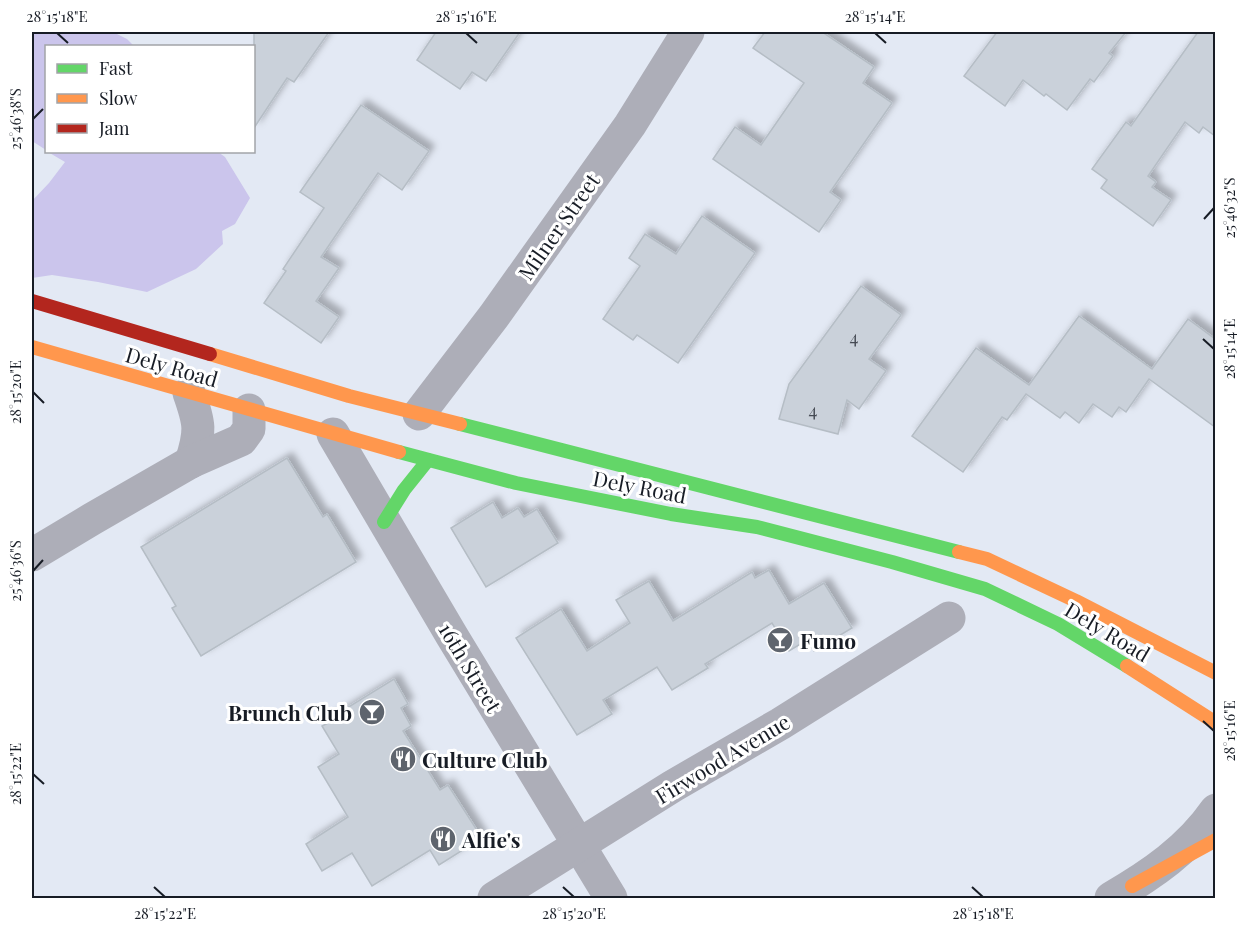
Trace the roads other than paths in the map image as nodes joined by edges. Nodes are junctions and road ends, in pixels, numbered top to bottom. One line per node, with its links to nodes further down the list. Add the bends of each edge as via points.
1 (688, 32): 8 (street, Milner Street, via 630,125)
2 (32, 301): 4 (main road, Dely Road)
3 (32, 347): 6 (main road, Dely Road)
4 (186, 347): 5 (main road); 8 (main road, Dely Road)
5 (274, 387)
6 (189, 393): 7 (main road, Dely Road); 11 (street, via 198,418 198,438)
7 (249, 410): 9 (main road, Dely Road); 11 (street, via 249,429 241,440)
8 (419, 414): 15 (main road, Dely Road, via 987,559)
9 (325, 424): 10 (main road, Dely Road); 12 (street, 16th Street)
10 (428, 460): 12 (main road, via 408,482); 16 (main road, Dely Road, via 516,483 757,527 986,589 1058,624)
11 (191, 462): 13 (street)
12 (384, 522): 19 (street, 16th Street)
13 (32, 555)
14 (949, 618): 19 (street, Firwood Avenue)
15 (1215, 673)
16 (1215, 723)
17 (1215, 810): 20 (street, via 1176,854)
18 (1215, 840): 20 (main road)
19 (579, 846): 21 (street, Firwood Avenue); 22 (street, 16th Street)
20 (1122, 892)
21 (494, 898)
22 (611, 898)

